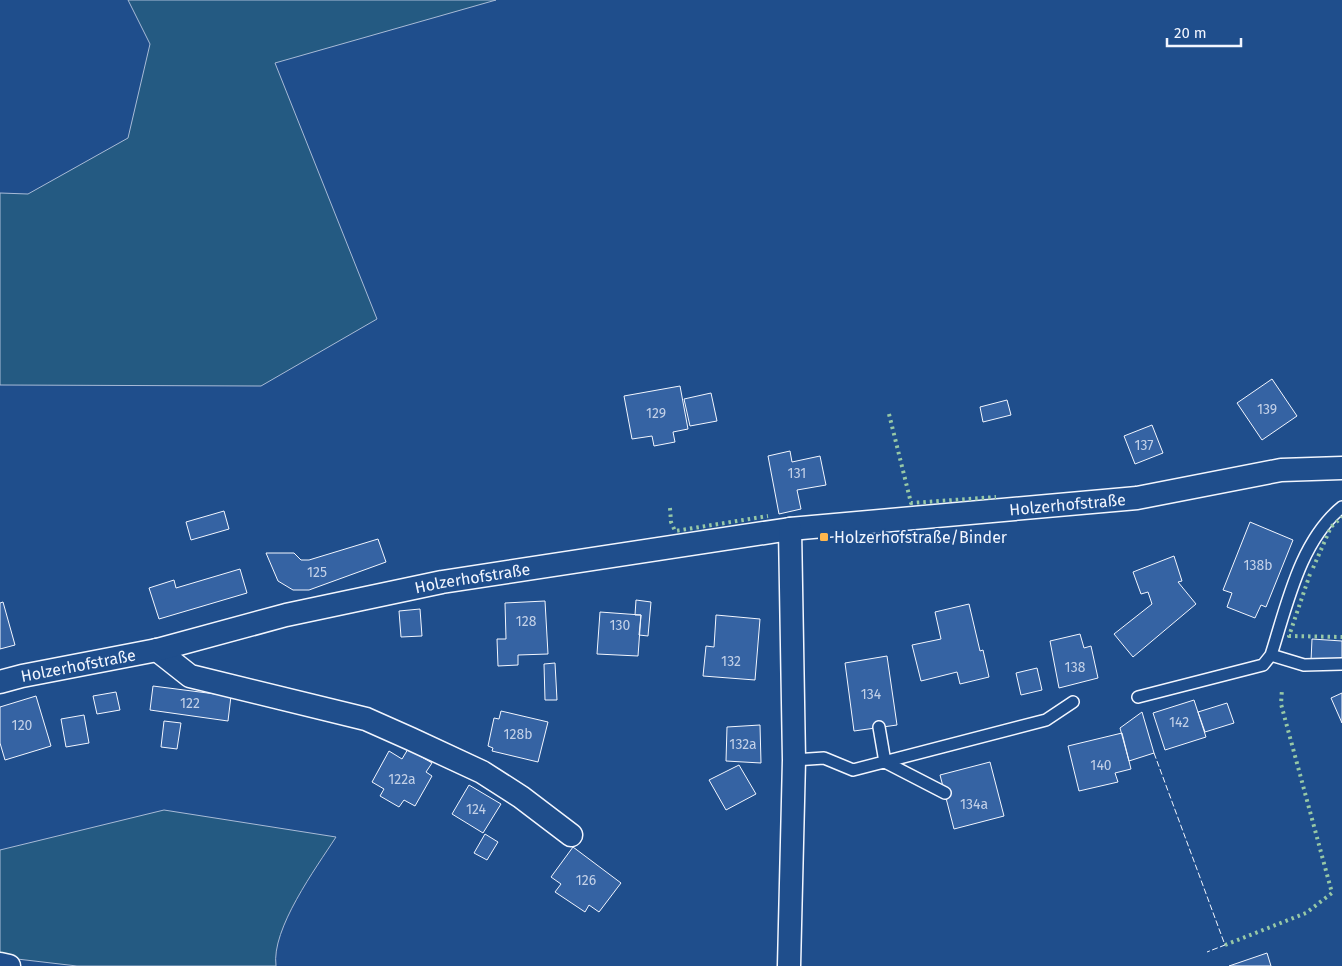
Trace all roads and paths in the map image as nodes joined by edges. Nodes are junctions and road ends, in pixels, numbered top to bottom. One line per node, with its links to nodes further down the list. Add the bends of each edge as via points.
1 (1342, 468): 3 (street, Holzerhofstraße, via 1281,470 1137,498)
2 (1342, 506): 5 (lane, via 1326,520 1301,566)
3 (790, 529): 4 (street, Holzerhofstraße, via 442,582 286,615); 11 (street)
4 (157, 650): 7 (street, Holzerhofstraße); 14 (street, Holzerhofstraße, via 190,676 366,720 412,739 482,772)
5 (1271, 655): 6 (lane, via 1304,665); 8 (lane, via 1263,665)
6 (1342, 664)
7 (0, 682)
8 (1138, 697)
9 (1073, 702): 12 (lane, via 1046,720)
10 (879, 727): 12 (lane)
11 (794, 760): 12 (lane, via 824,758 853,770); 17 (street)
12 (885, 762): 13 (lane)
13 (945, 793)
14 (571, 835)
15 (0, 964): 16 (street)
16 (9, 966)
17 (789, 966)

